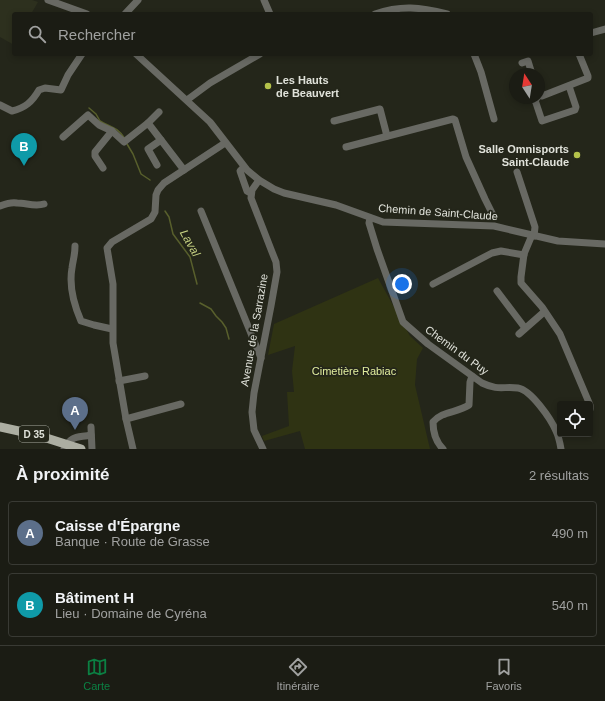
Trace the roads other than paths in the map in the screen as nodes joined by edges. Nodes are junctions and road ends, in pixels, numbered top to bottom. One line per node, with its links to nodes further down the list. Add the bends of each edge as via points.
1 (48, 0): 4 (street)
2 (138, 0): 5 (street)
3 (264, 0): 6 (street)
4 (81, 12)
5 (127, 12)
6 (269, 12)
7 (382, 12): 8 (street, via 406,7)
8 (438, 12)
9 (605, 28): 10 (street)
10 (593, 32)
11 (81, 56): 22 (street, via 61,90 39,90 23,108 12,111)
12 (138, 56): 20 (street, Chemin de Saint-Claude)
13 (257, 56): 20 (street, via 210,83)
14 (475, 56): 24 (street)
15 (580, 56): 18 (street, via 588,78)
16 (522, 63): 17 (street, via 528,61)
17 (530, 68)
18 (569, 86): 19 (street); 21 (street, via 575,110 542,121)
19 (545, 95)
20 (187, 100): 31 (street, Chemin de Saint-Claude, via 210,122)
21 (536, 104)
22 (0, 105)
23 (159, 112): 26 (street)
24 (494, 119)
25 (334, 121): 28 (street, via 380,110)
26 (148, 123): 27 (street, via 124,142); 30 (street)
27 (112, 131): 29 (street, via 88,115); 35 (street, via 94,156)
28 (387, 136): 32 (street); 43 (street, via 455,120 466,157)
29 (63, 137)
30 (161, 140): 33 (street, via 148,150); 36 (street)
31 (225, 143): 34 (street, Chemin de Saint-Claude); 36 (street)
32 (346, 147)
33 (157, 165)
34 (244, 167): 38 (street, Chemin de Saint-Claude); 39 (street, Avenue de la Sarrazine, via 240,171 247,190)
35 (104, 168)
36 (184, 170): 54 (street, via 158,190 155,212 151,219 112,242 107,248 112,284)
37 (517, 172): 46 (street, via 535,227)
38 (259, 180): 39 (street); 44 (street, Chemin de Saint-Claude, via 284,193 336,205)
39 (251, 193): 56 (street, Avenue de la Sarrazine, via 276,262)
40 (44, 204): 41 (street, via 39,206 17,202)
41 (0, 206)
42 (201, 211): 56 (street)
43 (493, 215)
44 (373, 219): 45 (street, Chemin de Saint-Claude, via 390,222 494,226); 58 (street, Chemin du Puy, via 377,249 404,322 428,344)
45 (523, 233): 46 (street, Chemin de Saint-Claude); 49 (street)
46 (533, 236): 47 (street, Chemin de Saint-Claude, via 558,242); 49 (street)
47 (605, 244)
48 (75, 246): 54 (street, via 72,268 73,301 81,321)
49 (524, 254): 50 (street, via 501,251 492,253); 52 (street, via 521,283)
50 (434, 284)
51 (497, 290): 53 (street)
52 (544, 312): 53 (street); 60 (street, via 560,334)
53 (525, 328): 55 (street)
54 (112, 329): 59 (street)
55 (519, 334)
56 (261, 358): 74 (street, Avenue de la Sarrazine, via 252,419)
57 (145, 376): 59 (street)
58 (472, 376): 63 (street, Chemin du Puy, via 492,388 519,388 527,391); 75 (street, via 469,405 438,416 433,422 434,431)
59 (119, 381): 62 (street)
60 (588, 401)
61 (181, 404): 62 (street)
62 (126, 419): 67 (street)
63 (557, 424)
64 (0, 427): 69 (main road, D 35, via 36,435)
65 (91, 427): 66 (street)
66 (91, 435): 69 (street, via 72,438); 71 (street)
67 (130, 436): 72 (street); 73 (street)
68 (559, 437): 76 (street, Chemin du Puy)
69 (65, 447): 70 (main road, D 35)
70 (81, 449)
71 (92, 449)
72 (129, 449)
73 (133, 449)
74 (263, 449)
75 (443, 449)
76 (561, 449)

